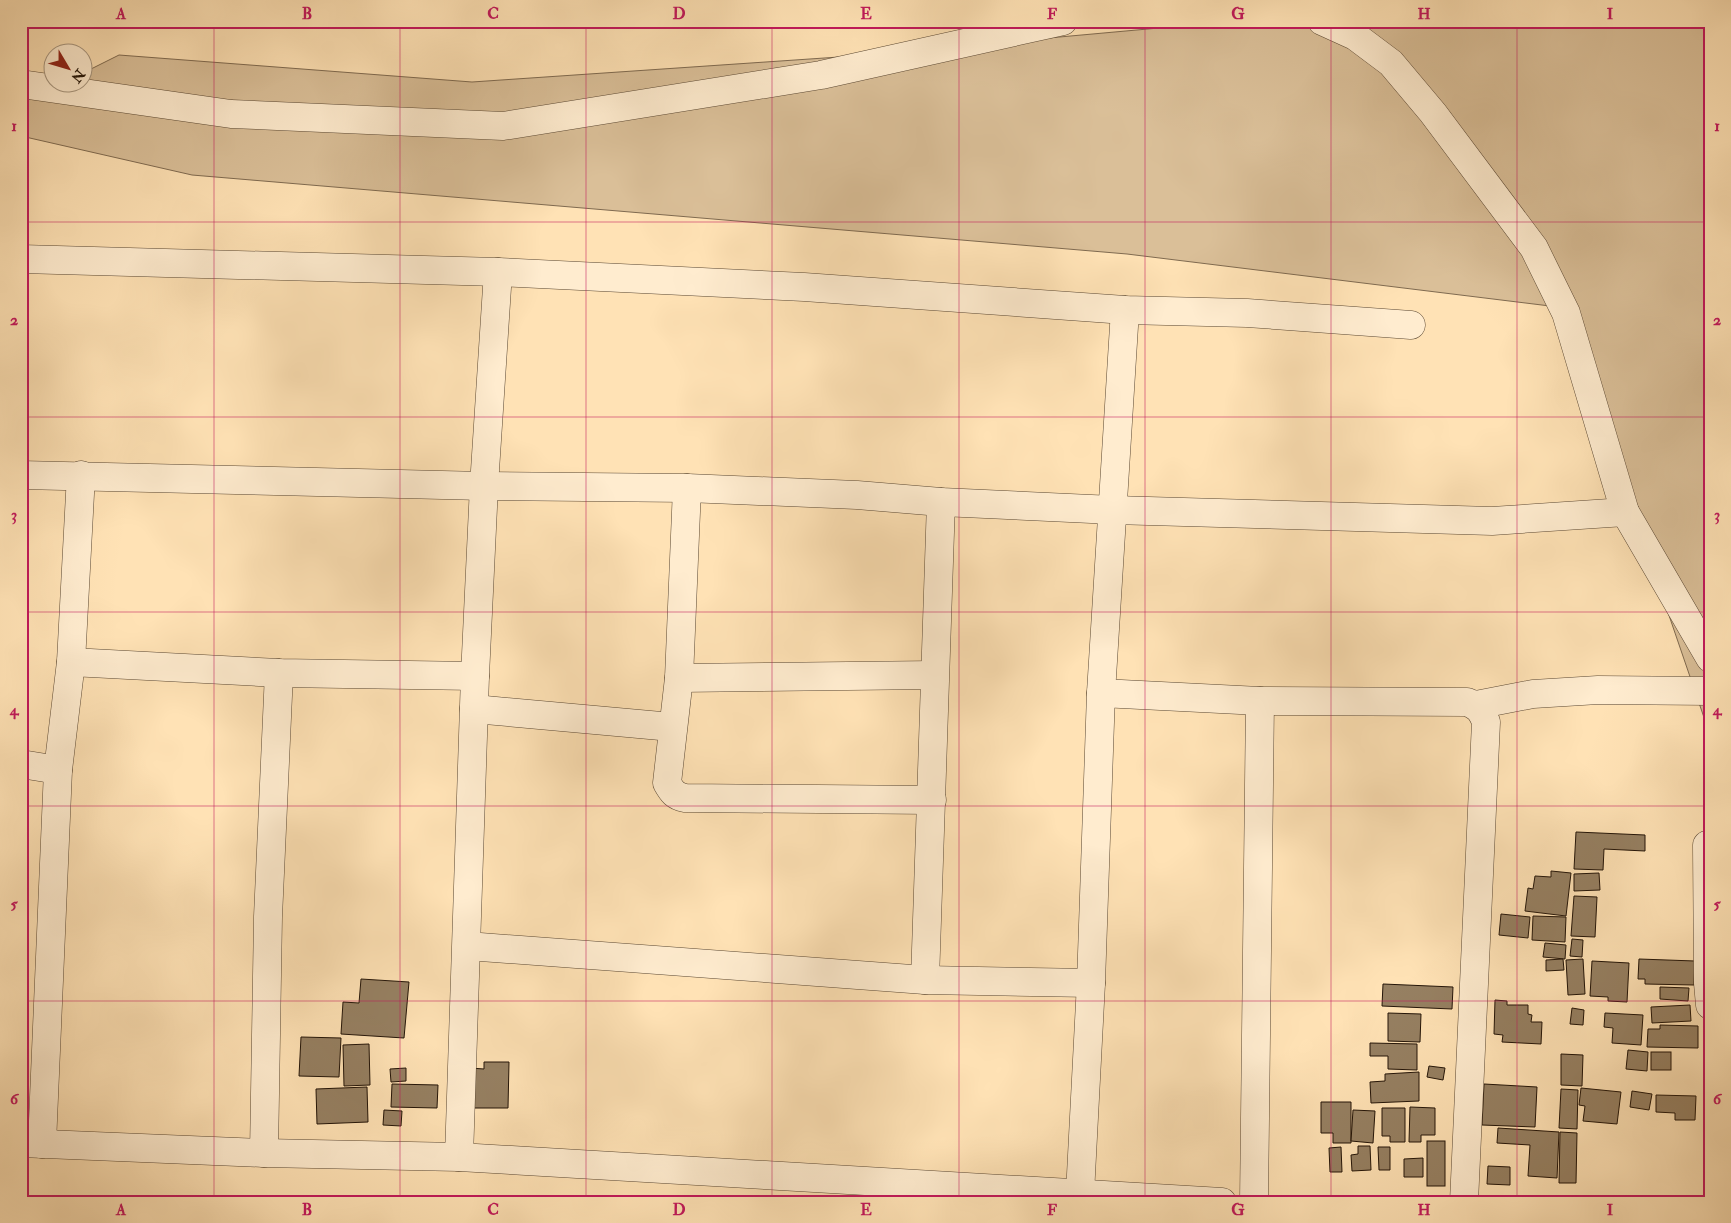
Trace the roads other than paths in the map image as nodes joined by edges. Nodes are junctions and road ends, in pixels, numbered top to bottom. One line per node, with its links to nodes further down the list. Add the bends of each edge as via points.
1 (1063, 21): 3 (street, via 821,75 503,126 231,114)
2 (1322, 21): 14 (street, via 1355,36 1390,63 1433,112 1534,248 1566,313)
3 (21, 84)
4 (21, 259): 5 (street)
5 (498, 272): 6 (street, via 804,287); 10 (street)
6 (1126, 310): 7 (street, via 1247,313); 13 (street)
7 (1411, 326)
8 (21, 475): 9 (street)
9 (81, 475): 10 (street); 16 (street)
10 (484, 486): 11 (street); 19 (street)
11 (687, 488): 12 (street); 20 (street)
12 (941, 502): 13 (street); 18 (street)
13 (1113, 510): 14 (street, via 1492,521); 22 (street)
14 (1625, 512): 15 (street)
15 (1710, 658)
16 (71, 662): 17 (street); 28 (street)
17 (280, 673): 19 (street); 36 (street, via 268,917)
18 (934, 675): 20 (street); 29 (street)
19 (475, 676): 25 (street)
20 (679, 678): 26 (street)
21 (1710, 691): 24 (street, via 1598,690 1534,694)
22 (1101, 692): 23 (street); 33 (street)
23 (1260, 701): 24 (street, via 1467,702); 40 (street)
24 (1476, 705): 41 (street, via 1486,722)
25 (474, 709): 26 (street); 31 (street)
26 (672, 726): 29 (street, via 667,783 678,796)
27 (21, 764): 28 (street)
28 (58, 770): 35 (street)
29 (932, 800): 32 (street)
30 (1707, 845): 34 (street)
31 (467, 946): 32 (street); 37 (street)
32 (925, 980): 33 (street)
33 (1091, 983): 38 (street)
34 (1709, 990)
35 (32, 1144): 36 (street)
36 (264, 1153): 37 (street)
37 (459, 1157): 38 (street)
38 (1080, 1194): 39 (street)
39 (1222, 1202)
40 (1254, 1202)
41 (1464, 1202)

